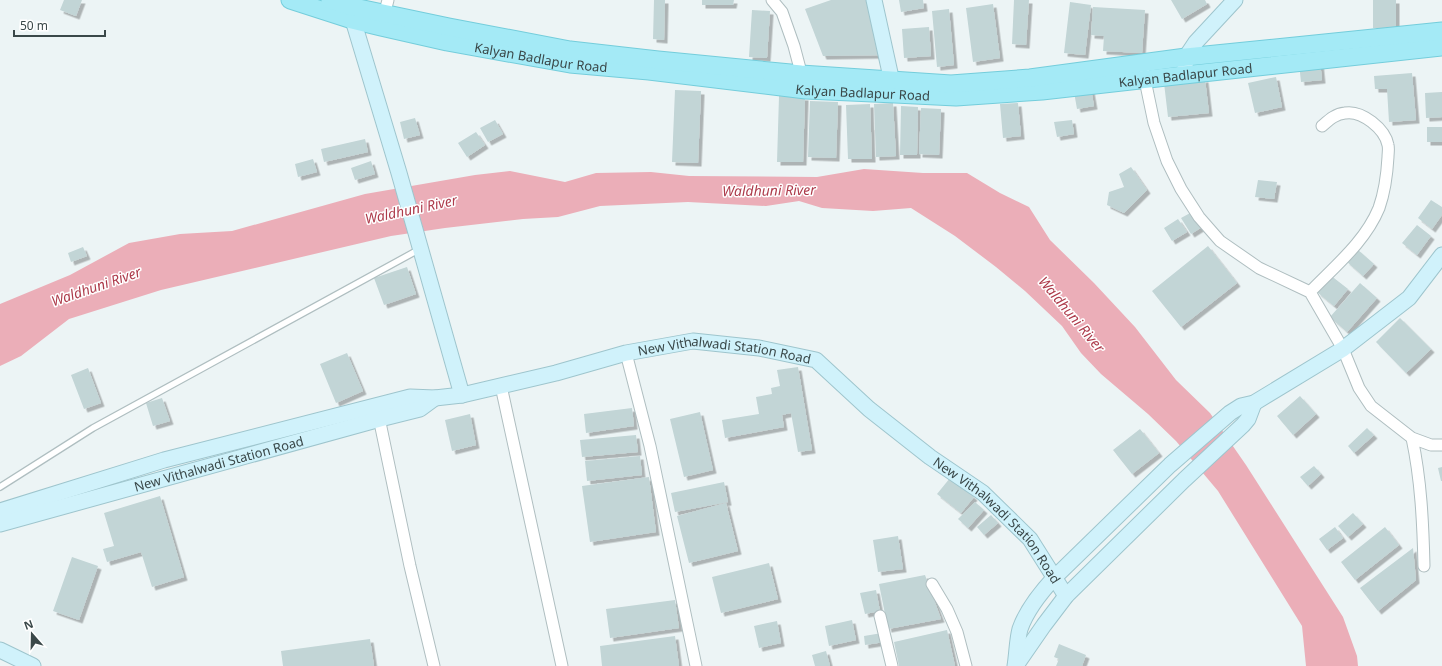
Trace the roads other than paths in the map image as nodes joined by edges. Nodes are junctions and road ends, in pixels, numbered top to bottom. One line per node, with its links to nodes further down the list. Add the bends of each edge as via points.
1 (290, 0): 6 (main road, Kalyan Badlapur Road)
2 (330, 0): 6 (main road, Kalyan Badlapur Road)
3 (772, 0): 12 (street, via 782,12)
4 (874, 0): 14 (street)
5 (1235, 0): 10 (street, via 1196,42)
6 (350, 9): 7 (main road, Kalyan Badlapur Road); 17 (street)
7 (384, 14): 12 (main road, Kalyan Badlapur Road, via 570,50); 15 (main road, Kalyan Badlapur Road, via 447,42 570,64)
8 (1442, 31): 10 (main road, Kalyan Badlapur Road)
9 (1442, 47): 13 (main road, Kalyan Badlapur Road)
10 (1186, 57): 11 (main road, Kalyan Badlapur Road); 13 (street)
11 (1145, 72): 13 (main road, Kalyan Badlapur Road); 14 (main road, Kalyan Badlapur Road, via 1042,92 964,96); 19 (street, via 1154,123 1167,161 1199,217 1220,241 1260,268)
12 (802, 74): 14 (main road, Kalyan Badlapur Road); 15 (street)
13 (1184, 75)
14 (894, 87): 15 (main road, Kalyan Badlapur Road)
15 (806, 90)
16 (1322, 126): 19 (street, via 1333,117 1346,112 1357,114 1374,123 1384,135 1388,146 1387,179 1379,208 1361,240)
17 (419, 246): 23 (street); 30 (lane, via 93,428)
18 (1442, 255): 20 (street, via 1409,298)
19 (1310, 292): 20 (street)
20 (1343, 349): 24 (street); 26 (street, via 1359,388 1371,406)
21 (626, 353): 22 (street, New Vithalwadi Station Road); 34 (street, New Vithalwadi Station Road, via 693,341 759,348 816,360 869,409 984,493 1030,539); 42 (street, via 650,446)
22 (502, 386): 23 (street, New Vithalwadi Station Road); 41 (street)
23 (462, 395): 25 (street, New Vithalwadi Station Road, via 410,397)
24 (1254, 403): 34 (street, via 1241,406 1230,413 1170,465); 36 (street, via 1243,425)
25 (378, 413): 27 (street, New Vithalwadi Station Road); 29 (street, New Vithalwadi Station Road); 40 (street)
26 (1412, 438): 28 (street, via 1431,445); 33 (street, via 1418,464)
27 (239, 441): 29 (street); 31 (street, New Vithalwadi Station Road, via 164,460)
28 (1442, 445)
29 (245, 456): 32 (street, New Vithalwadi Station Road)
30 (0, 487)
31 (0, 511)
32 (0, 524)
33 (1424, 566)
34 (1054, 577): 36 (street, New Vithalwadi Station Road); 45 (street, via 1028,612 1020,630)
35 (932, 584): 44 (street, via 958,632)
36 (1066, 596): 45 (street)
37 (880, 616): 43 (street)
38 (0, 650): 39 (street)
39 (33, 666)
40 (434, 666)
41 (562, 666)
42 (696, 666)
43 (892, 666)
44 (966, 666)
45 (1016, 666)

